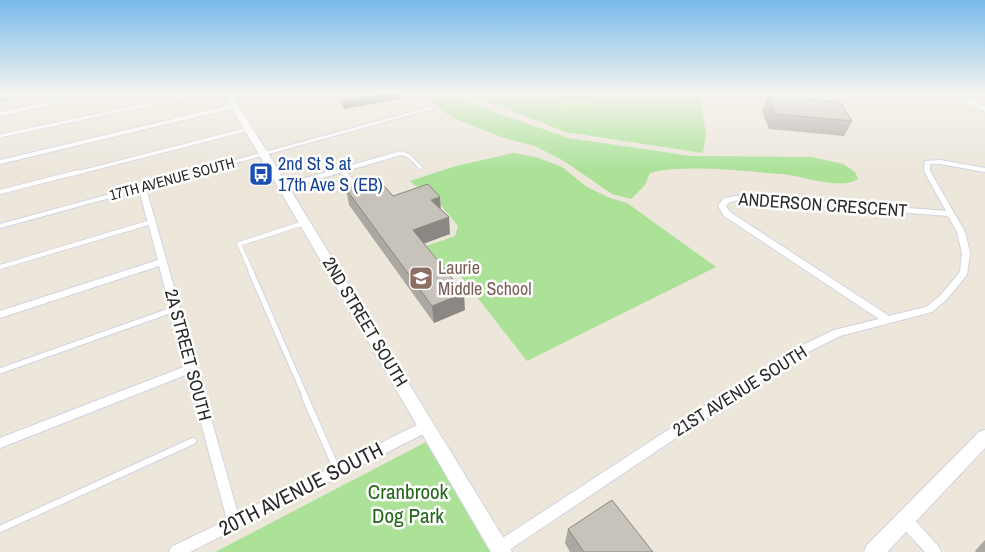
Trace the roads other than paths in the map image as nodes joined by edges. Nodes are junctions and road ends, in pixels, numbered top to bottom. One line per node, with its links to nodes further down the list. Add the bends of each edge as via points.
1 (81, 119): 6 (lane)
2 (182, 119): 9 (street)
3 (243, 119): 5 (main road, 2ND STREET SOUTH)
4 (393, 119): 7 (street, 17TH AVENUE SOUTH)
5 (249, 130): 7 (main road, 2ND STREET SOUTH); 16 (lane)
6 (0, 136)
7 (264, 154): 14 (main road, 2ND STREET SOUTH); 15 (street, 17TH AVENUE SOUTH)
8 (408, 155): 10 (lane); 11 (street, via 401,153)
9 (0, 162)
10 (421, 168)
11 (342, 170): 13 (lane, via 353,183); 14 (street)
12 (985, 170): 17 (street, 21ST AVENUE SOUTH, via 927,162 927,170)
13 (368, 179)
14 (284, 187): 19 (main road, 2ND STREET SOUTH)
15 (142, 188): 18 (street, 2A STREET SOUTH); 20 (street, 17TH AVENUE SOUTH)
16 (0, 192)
17 (950, 214): 25 (street, 21ST AVENUE SOUTH, via 961,232 966,253 964,273 929,310); 25 (street, ANDERSON CRESCENT, via 742,197 728,200 722,206 727,214)
18 (151, 222): 21 (street, 2A STREET SOUTH); 22 (lane)
19 (305, 222): 28 (main road, 2ND STREET SOUTH); 32 (lane, via 239,244)
20 (0, 226)
21 (162, 262): 23 (street, 2A STREET SOUTH); 24 (street)
22 (0, 267)
23 (175, 309): 26 (street, 2A STREET SOUTH); 27 (lane)
24 (0, 315)
25 (889, 321): 36 (street, 21ST AVENUE SOUTH, via 837,334 790,356)
26 (191, 368): 31 (street); 34 (street, 2A STREET SOUTH)
27 (0, 370)
28 (427, 426): 32 (street, 20TH AVENUE SOUTH); 36 (main road, 2ND STREET SOUTH)
29 (985, 437): 33 (main road)
30 (193, 441): 35 (lane)
31 (0, 443)
32 (337, 471): 34 (street, 20TH AVENUE SOUTH)
33 (905, 520): 38 (main road); 39 (street)
34 (234, 523): 37 (street, 20TH AVENUE SOUTH)
35 (0, 529)
36 (501, 550)
37 (176, 552)
38 (874, 552)
39 (934, 552)

